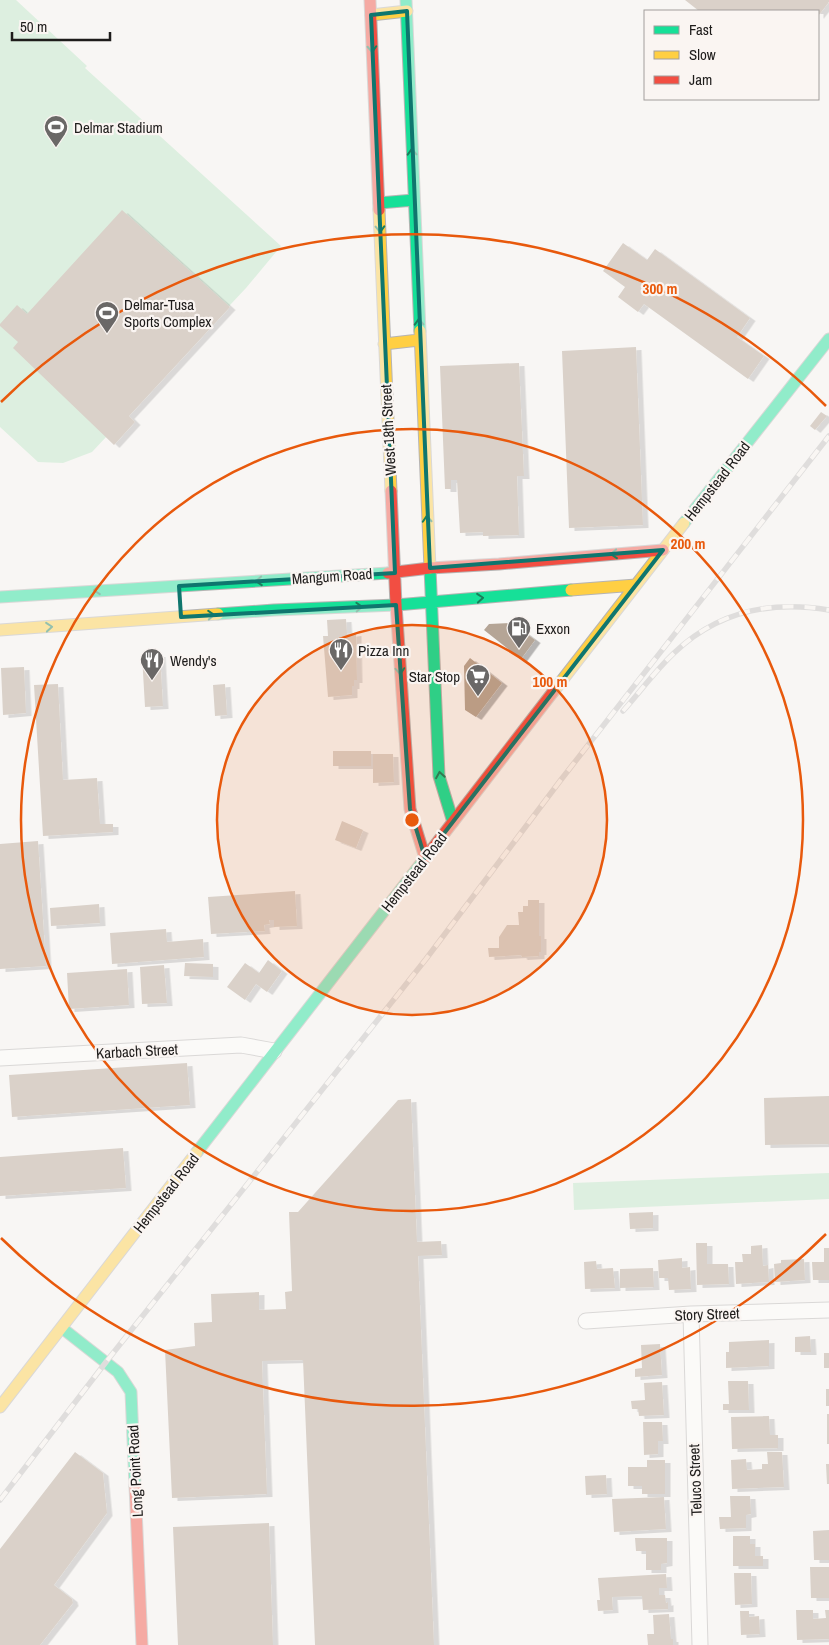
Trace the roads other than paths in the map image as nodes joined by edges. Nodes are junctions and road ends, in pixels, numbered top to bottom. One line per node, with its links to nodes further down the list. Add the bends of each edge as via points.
1 (370, 0): 3 (main road, West 18th Street)
2 (406, 6): 3 (main road); 4 (main road, one-way to 2)
3 (371, 15): 5 (main road, West 18th Street, one-way to 5)
4 (414, 200): 5 (main road); 7 (main road, one-way to 4)
5 (379, 203): 8 (main road, West 18th Street, one-way to 8)
6 (829, 339): 9 (main road, Hempstead Road)
7 (419, 340): 8 (main road); 10 (main road, one-way to 7)
8 (384, 344): 11 (main road, West 18th Street)
9 (663, 550): 10 (main road, Mangum Road, one-way to 10); 12 (main road, Hempstead Road)
10 (430, 568): 11 (main road, Mangum Road); 14 (main road)
11 (395, 573): 13 (main road, Mangum Road, one-way to 13, via 180,590); 15 (main road, West 18th Street)
12 (636, 585): 14 (main road, Mangum Road, one-way to 12); 17 (main road, Hempstead Road)
13 (0, 597)
14 (431, 602): 15 (main road, Mangum Road); 17 (main road, one-way to 14, via 439,776 432,715)
15 (396, 605): 16 (main road, Mangum Road, one-way to 15, via 181,613); 18 (main road, West 18th Street, one-way to 18, via 408,720 410,810)
16 (0, 630)
17 (453, 822): 18 (main road, Hempstead Road)
18 (425, 858): 19 (main road, Hempstead Road)
19 (274, 1051): 20 (street, Karbach Street, via 241,1045); 24 (main road, Hempstead Road)
20 (0, 1058)
21 (829, 1310): 22 (street, Story Street)
22 (691, 1314): 23 (street, Story Street); 27 (street, Teluco Street)
23 (586, 1321)
24 (62, 1328): 25 (main road, Hempstead Road); 26 (main road, Long Point Road, via 118,1372 131,1392)
25 (0, 1406)
26 (142, 1645)
27 (700, 1645)

